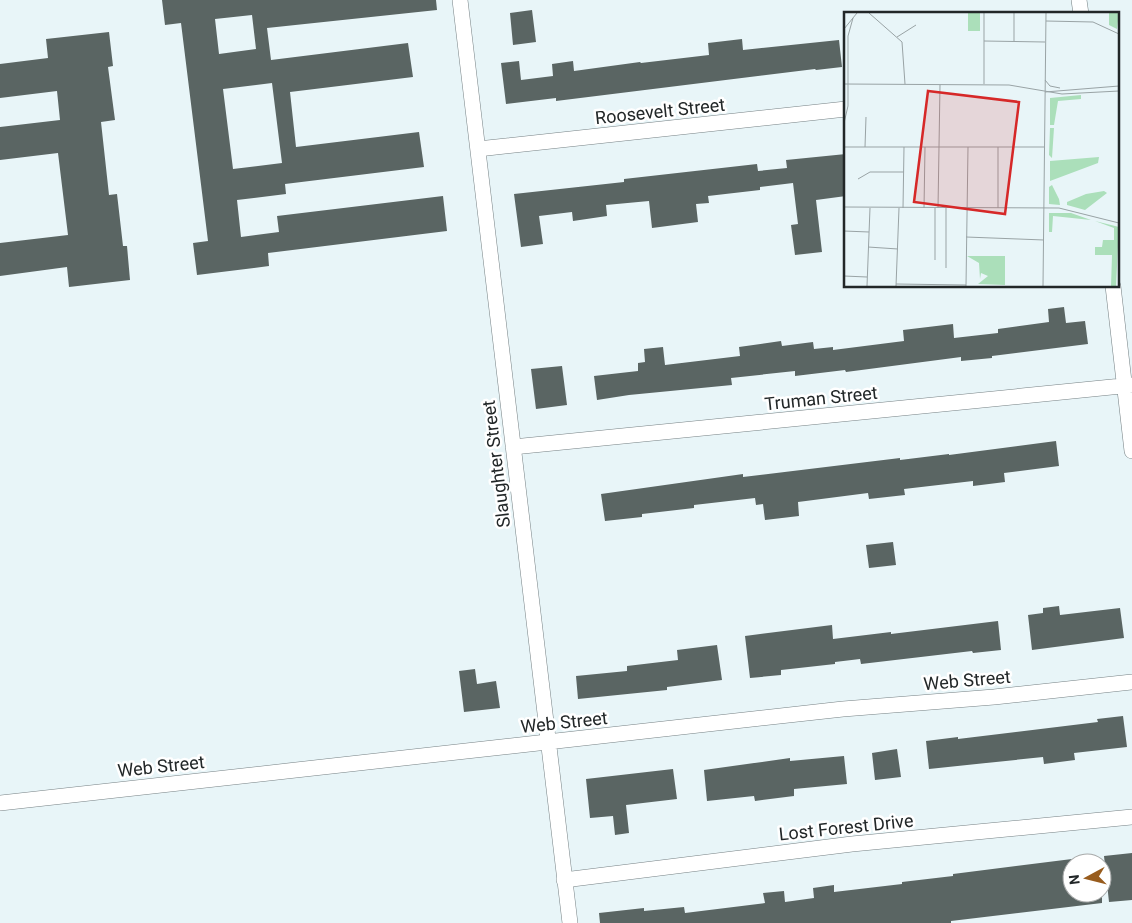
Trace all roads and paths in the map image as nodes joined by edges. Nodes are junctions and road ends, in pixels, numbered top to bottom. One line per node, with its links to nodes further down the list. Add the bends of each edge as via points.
1 (460, 0): 3 (street, Slaughter Street)
2 (844, 110): 3 (street, Roosevelt Street)
3 (478, 149): 6 (street, Slaughter Street)
4 (1113, 288): 5 (street)
5 (1128, 386): 6 (street, Truman Street); 7 (street)
6 (513, 448): 9 (street, Slaughter Street)
7 (1132, 451)
8 (1132, 682): 9 (street, Web Street, via 843,709)
9 (548, 743): 10 (street, Web Street); 12 (street, Slaughter Street)
10 (0, 803)
11 (1132, 817): 12 (street, Lost Forest Drive, via 852,844)
12 (564, 880): 13 (street, Slaughter Street)
13 (570, 923)

